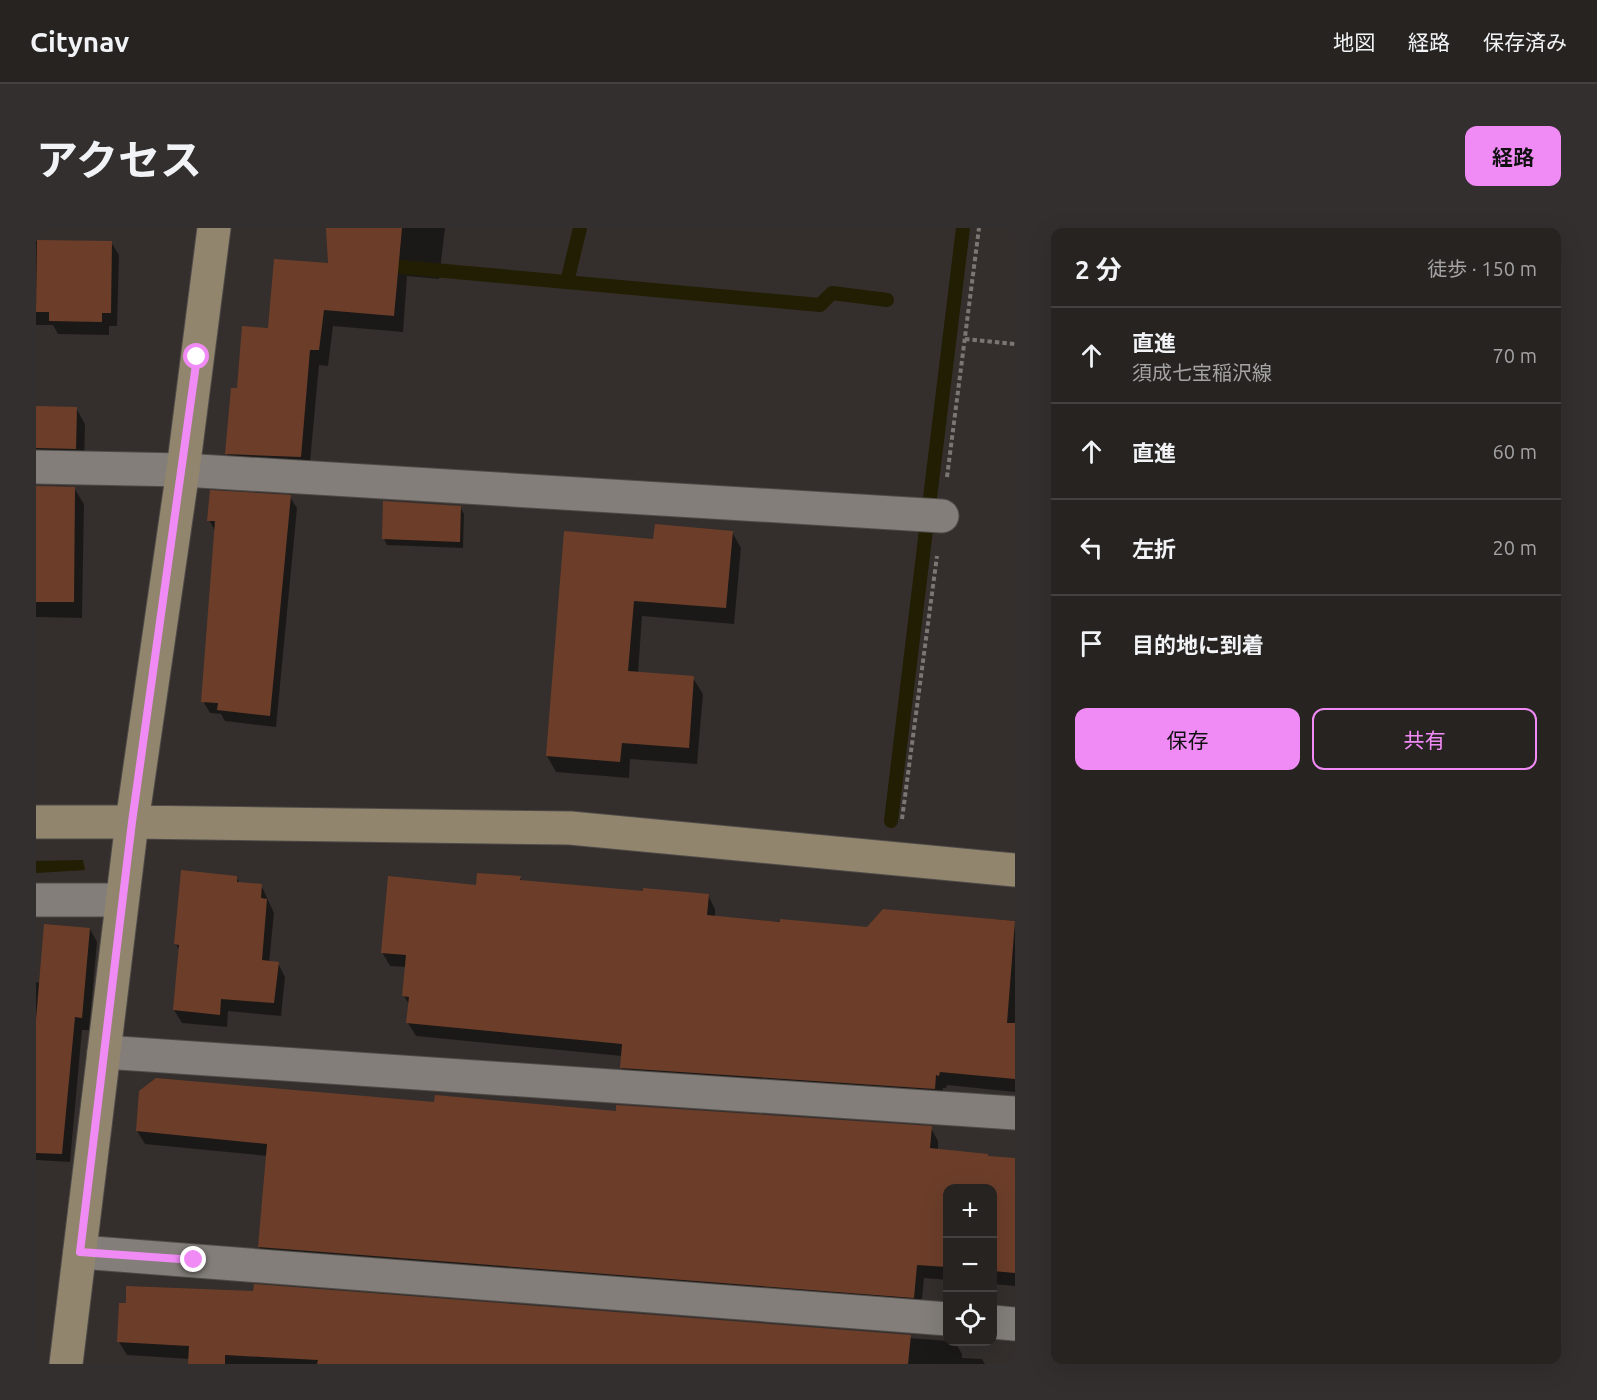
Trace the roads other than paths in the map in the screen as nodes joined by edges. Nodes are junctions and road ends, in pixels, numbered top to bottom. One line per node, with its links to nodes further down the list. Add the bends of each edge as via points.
1 (214, 228): 3 (street)
2 (36, 467): 3 (street)
3 (183, 470): 4 (street); 6 (street)
4 (942, 516)
5 (36, 822): 6 (street)
6 (132, 822): 7 (street, via 570,828); 9 (street)
7 (1015, 870)
8 (36, 900): 9 (street)
9 (122, 900): 10 (street)
10 (104, 1052): 11 (street); 12 (street)
11 (1015, 1113)
12 (80, 1252): 13 (street); 16 (street)
13 (943, 1319)
14 (997, 1322): 15 (street)
15 (1015, 1324)
16 (66, 1364)

